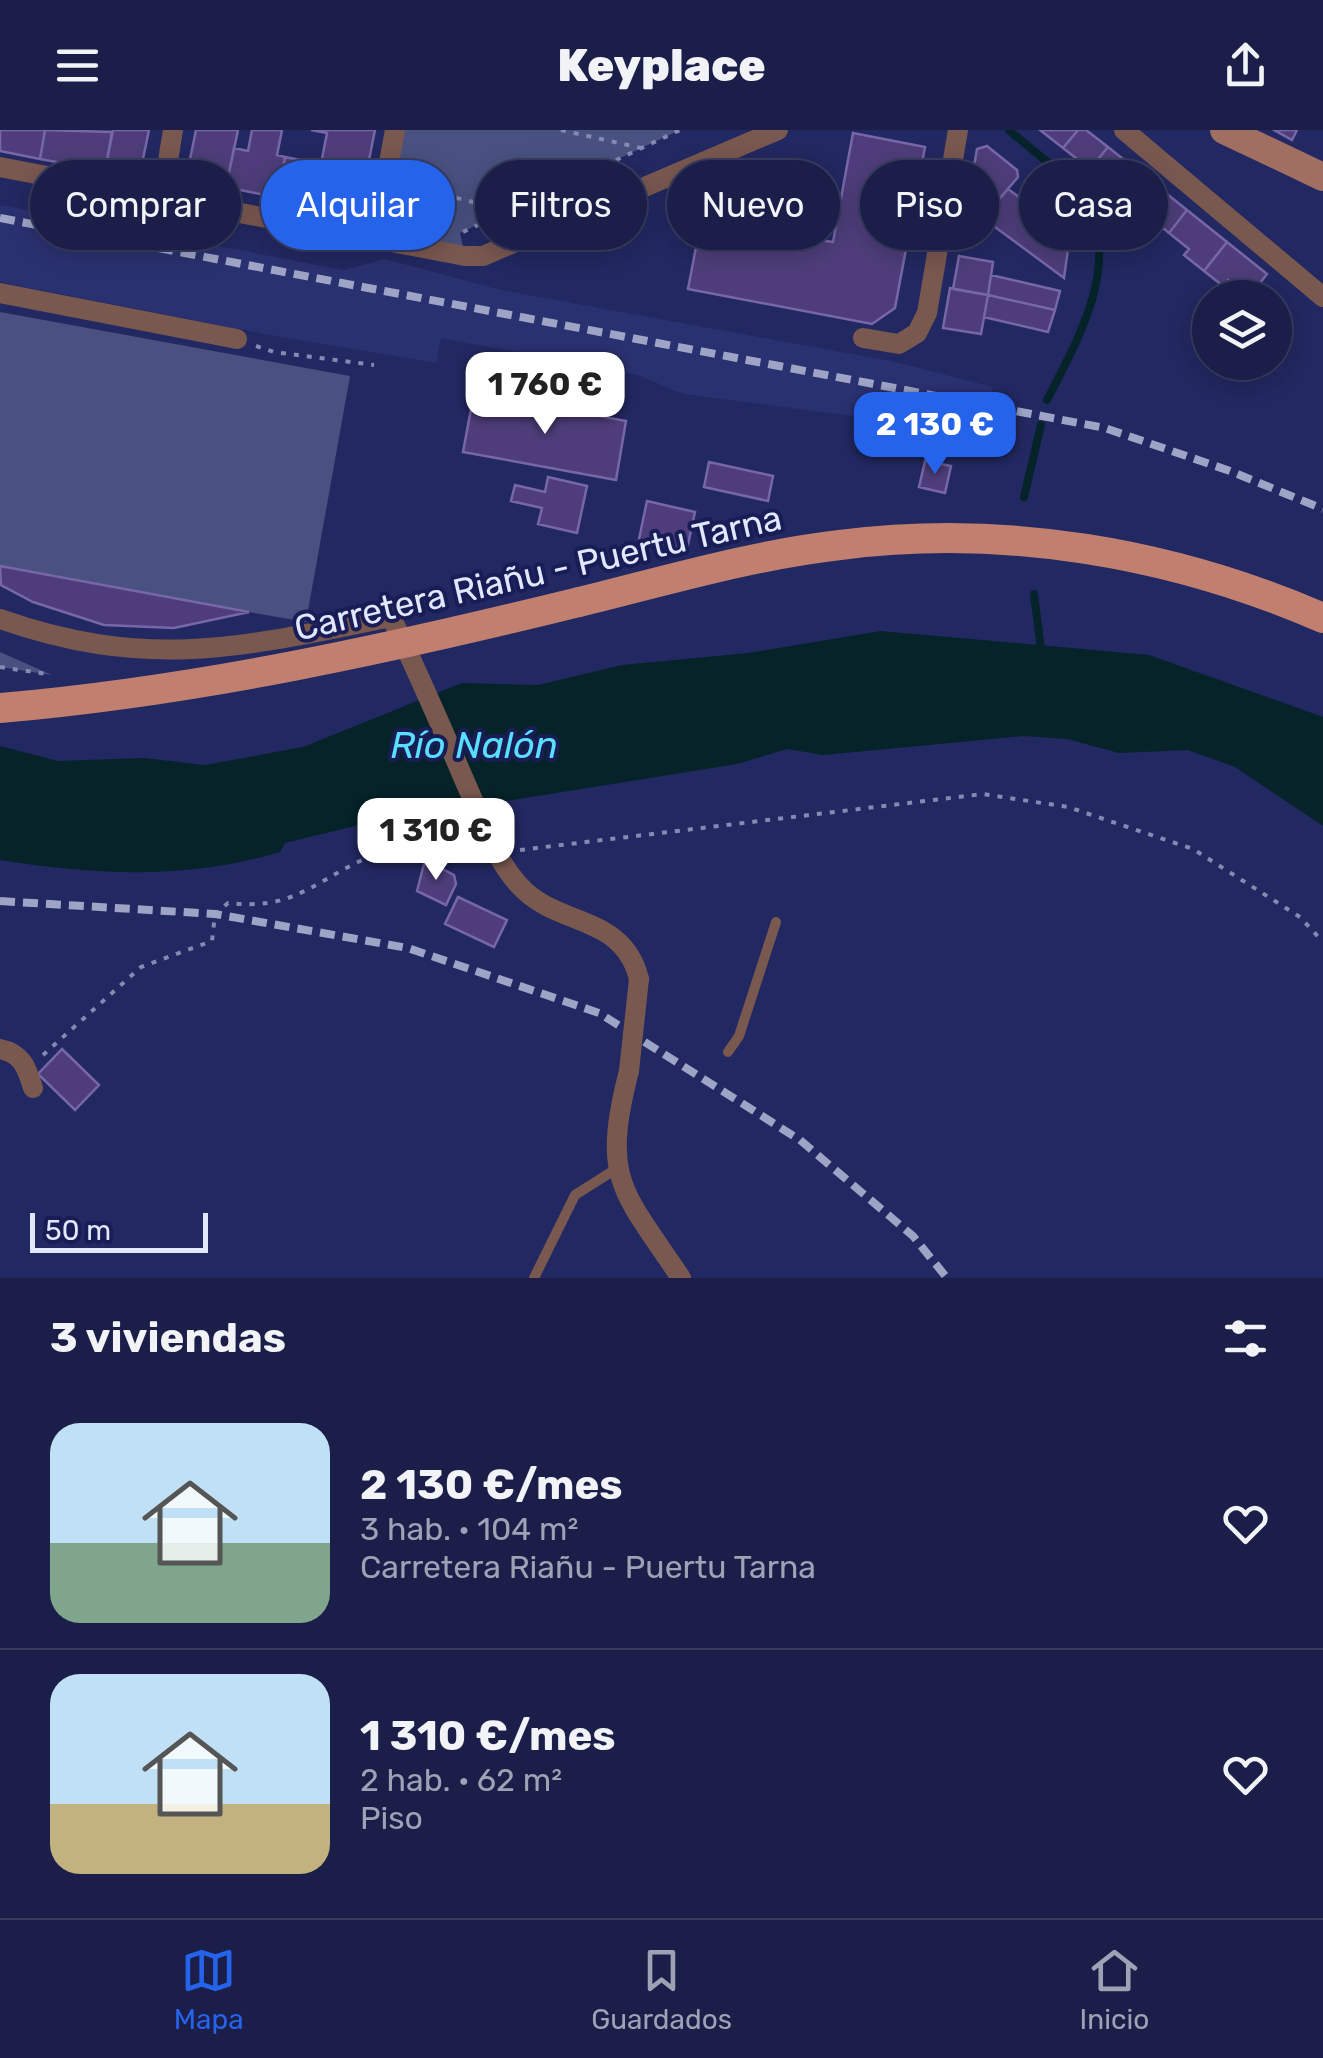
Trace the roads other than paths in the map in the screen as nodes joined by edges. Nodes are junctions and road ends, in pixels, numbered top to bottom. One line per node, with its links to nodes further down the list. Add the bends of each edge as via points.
1 (173, 130): 7 (street)
2 (396, 130): 8 (street)
3 (778, 130): 12 (street, via 482,256)
4 (958, 130): 15 (street, via 928,313 917,333 899,344)
5 (1124, 130): 14 (street)
6 (1224, 130): 11 (street)
7 (168, 160)
8 (390, 160)
9 (0, 167): 10 (street)
10 (30, 173)
11 (1323, 176)
12 (435, 250)
13 (0, 293): 16 (street)
14 (1323, 298)
15 (863, 338)
16 (237, 339)
17 (1323, 618): 19 (main road, Carretera Riañu - Puertu Tarna, bridge, via 1176,566 1018,540 926,539 839,545 364,656)
18 (0, 619): 24 (street, bridge, via 103,648 160,653 249,646 392,617 493,844 518,884 537,902 604,930 634,958 639,979)
19 (0, 708)
20 (776, 922): 22 (lane)
21 (0, 1049): 23 (street, via 26,1064)
22 (728, 1052)
23 (33, 1088)
24 (616, 1170): 25 (lane, via 575,1194); 26 (street)
25 (534, 1278)
26 (681, 1278)

